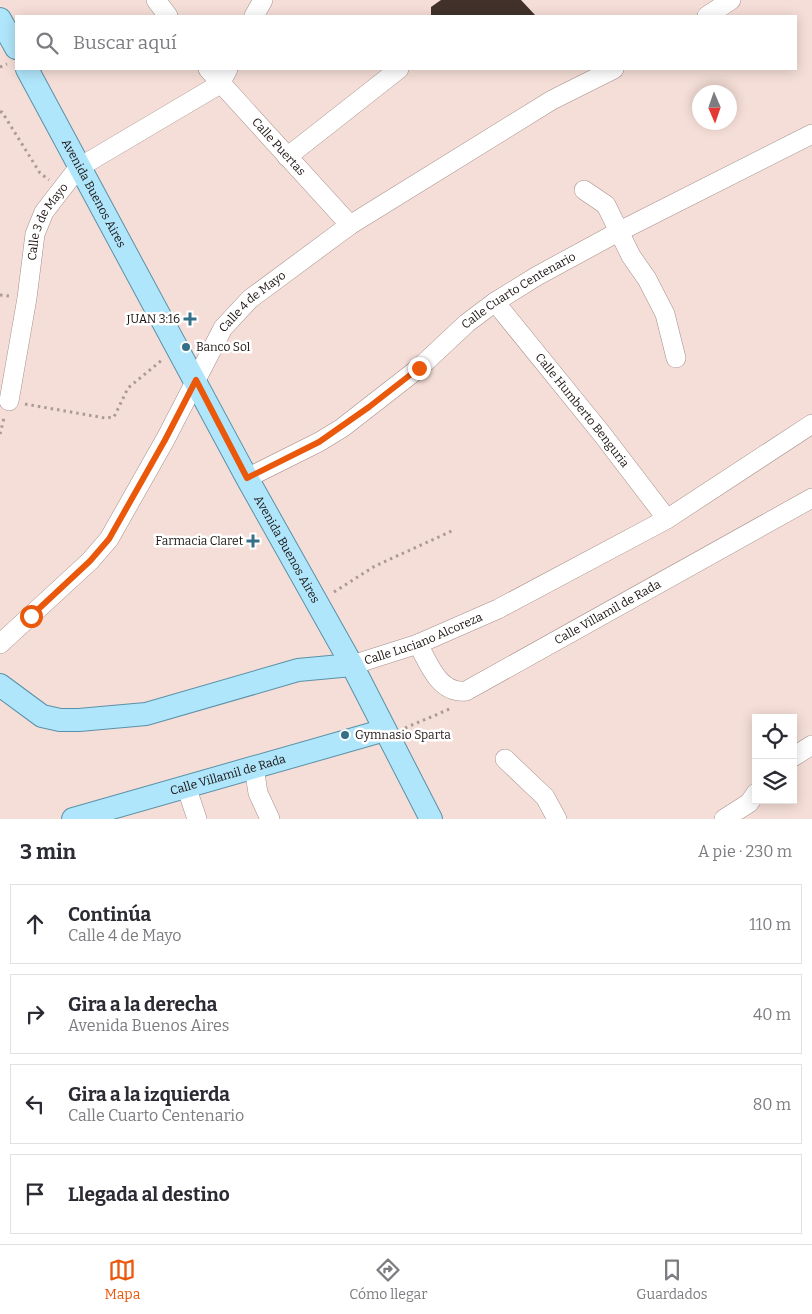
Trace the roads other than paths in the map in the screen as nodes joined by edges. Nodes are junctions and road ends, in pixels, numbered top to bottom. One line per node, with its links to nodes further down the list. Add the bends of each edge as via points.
1 (156, 0): 4 (street)
2 (263, 0): 5 (street)
3 (731, 0): 6 (street)
4 (167, 15)
5 (255, 15)
6 (708, 15)
7 (0, 19): 8 (main road)
8 (15, 46)
9 (28, 70): 16 (main road, Avenida Buenos Aires)
10 (210, 70): 13 (street, Calle Puertas)
11 (398, 70): 15 (street)
12 (612, 70): 18 (street, Calle 4 de Mayo, via 552,100)
13 (224, 76): 15 (street, Calle Puertas); 16 (street, Calle 3 de Mayo)
14 (812, 134): 19 (street, Calle Cuarto Centenario)
15 (287, 157): 18 (street, Calle Puertas)
16 (78, 168): 22 (main road, Avenida Buenos Aires); 23 (street, Calle 3 de Mayo, via 44,212 35,234)
17 (584, 190): 19 (street, via 606,205)
18 (350, 225): 22 (street, Calle 4 de Mayo, via 250,299 223,328)
19 (618, 232): 20 (street, Calle Cuarto Centenario); 21 (street, via 648,279 665,314)
20 (495, 302): 25 (street, Calle Cuarto Centenario, via 467,323 419,368 342,428); 27 (street, Calle Humberto Benguria)
21 (676, 358)
22 (196, 380): 25 (main road, Avenida Buenos Aires); 28 (street, Calle 4 de Mayo, via 109,539 90,561)
23 (9, 401)
24 (812, 424): 27 (street, Calle Luciano Alcoreza)
25 (247, 478): 30 (main road, Avenida Buenos Aires)
26 (812, 498): 29 (street, Calle Villamil de Rada, via 466,691 454,691 443,685)
27 (667, 519): 29 (street, Calle Luciano Alcoreza, via 498,609)
28 (0, 644)
29 (418, 644): 30 (street, Calle Luciano Alcoreza)
30 (352, 665): 31 (main road, Calle Luciano Alcoreza, via 298,670 146,714 79,720 42,716); 32 (main road, Avenida Buenos Aires)
31 (0, 685)
32 (384, 730): 36 (main road, Calle Villamil de Rada); 42 (main road, Avenida Buenos Aires)
33 (812, 745): 34 (street)
34 (797, 754)
35 (505, 759): 43 (street, via 545,797)
36 (254, 767): 37 (main road, Calle Villamil de Rada); 41 (street, via 258,793)
37 (186, 786): 39 (main road, Calle Villamil de Rada); 40 (street)
38 (752, 799): 44 (street)
39 (73, 819)
40 (197, 819)
41 (270, 819)
42 (431, 819)
43 (557, 819)
44 (724, 819)

